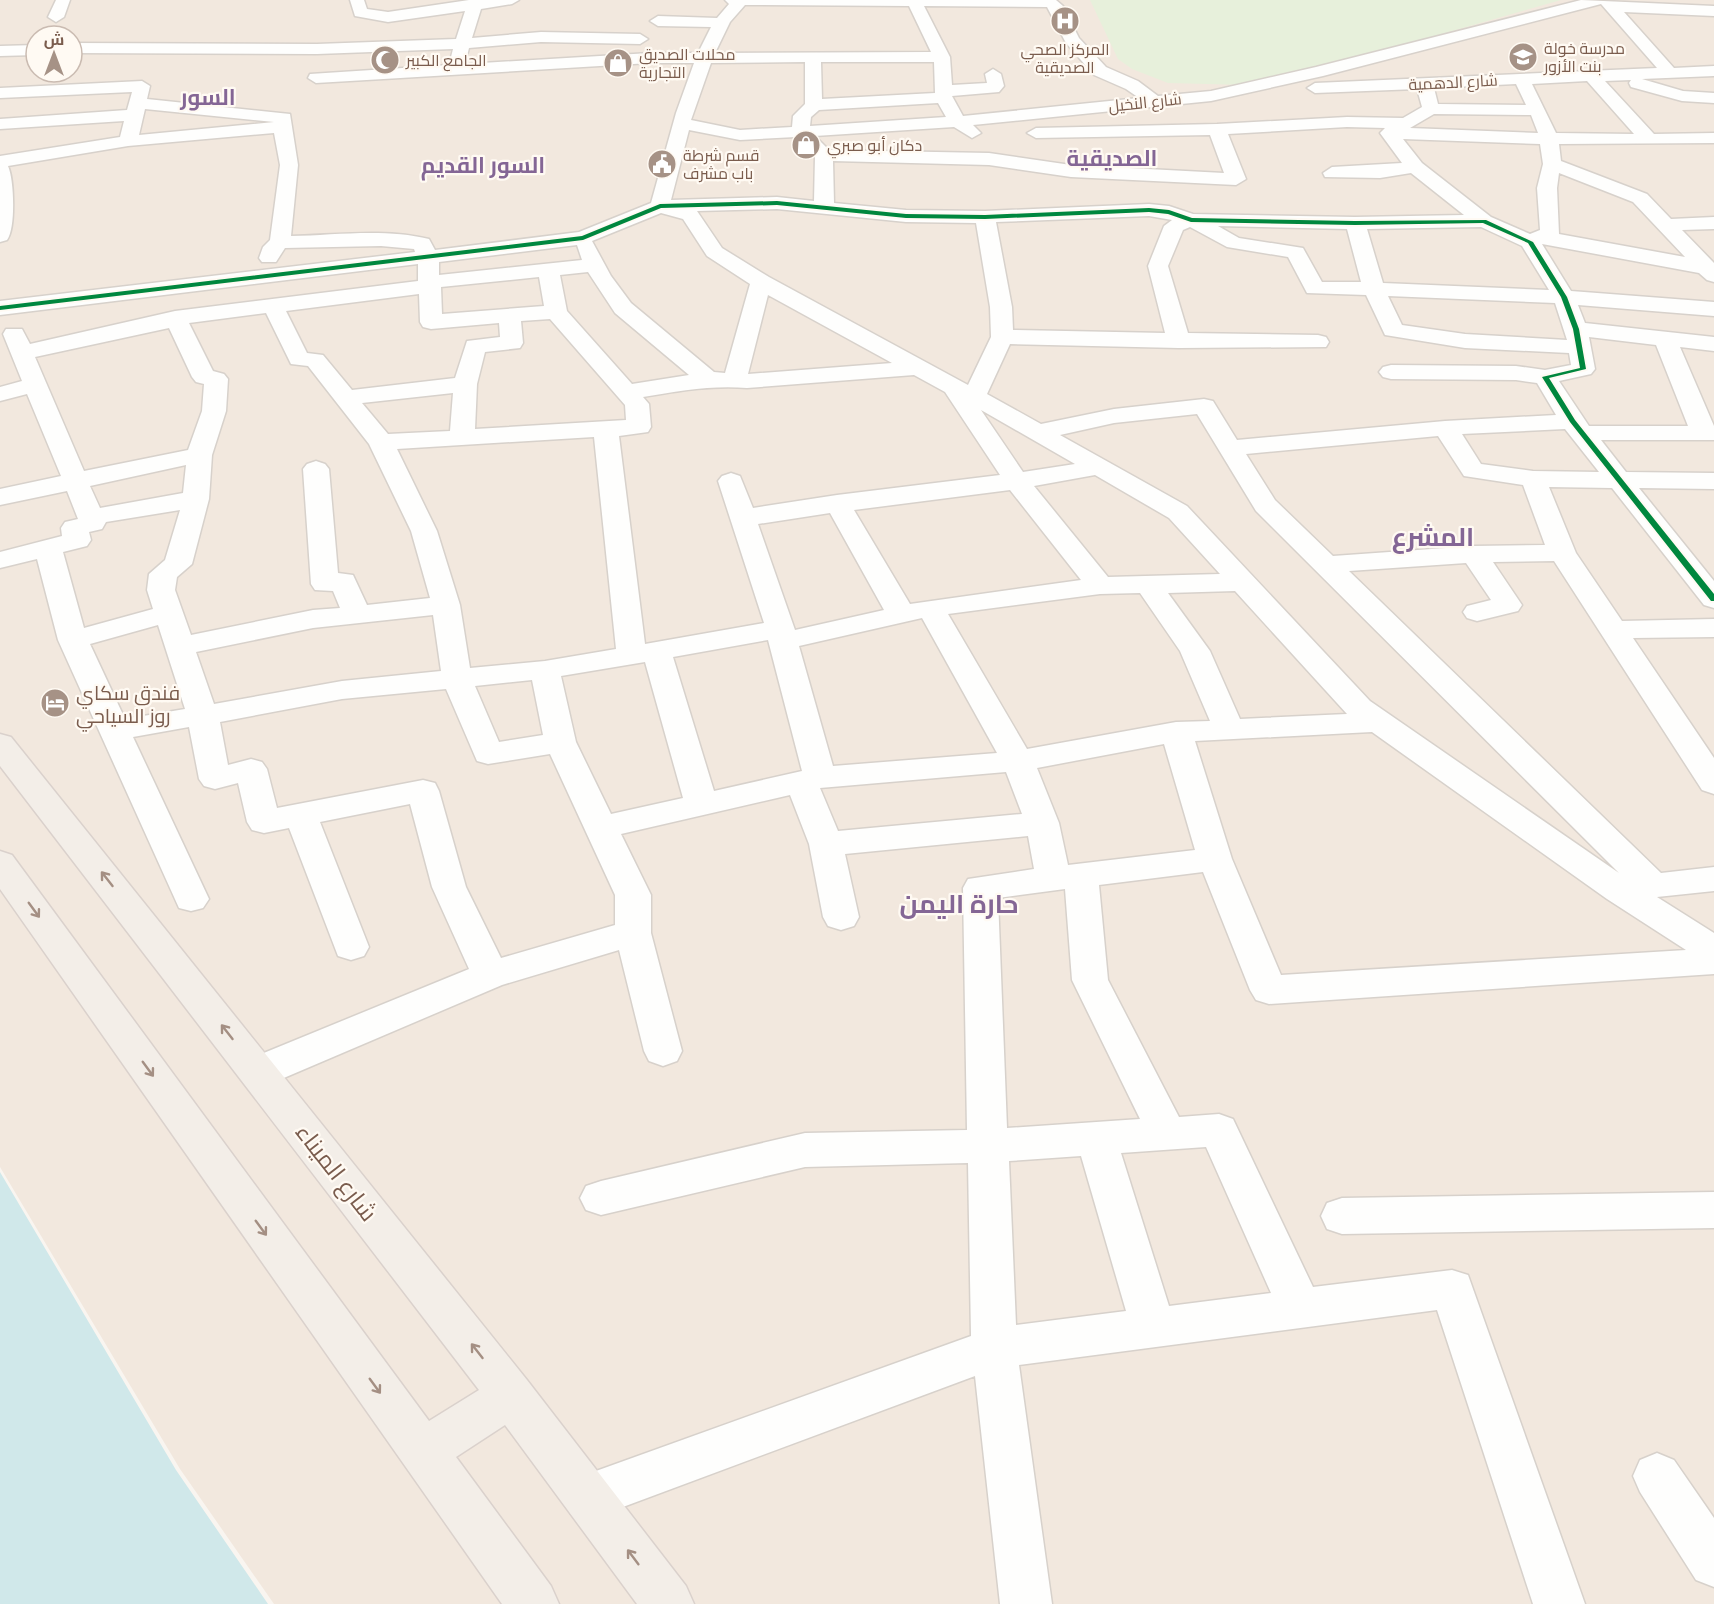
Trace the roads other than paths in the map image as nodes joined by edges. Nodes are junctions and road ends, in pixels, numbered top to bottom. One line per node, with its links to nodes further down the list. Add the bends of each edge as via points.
1 (63, 0): 13 (street)
2 (357, 0): 14 (street, via 360,13)
3 (512, 0): 7 (street)
4 (833, 1): 5 (street); 11 (street)
5 (913, 1): 6 (street); 24 (street)
6 (1004, 1): 9 (street)
7 (475, 2): 14 (street); 19 (street)
8 (656, 2): 15 (street)
9 (1050, 2): 41 (street, via 1072,40 1100,71 1132,85)
10 (1605, 2): 12 (street, شارع النخيل); 16 (street); 37 (street, شارع النخيل)
11 (734, 6): 15 (street); 26 (street)
12 (1714, 11)
13 (56, 17)
14 (388, 17): 20 (street)
15 (657, 21): 18 (street)
16 (1631, 30): 17 (street); 30 (street)
17 (1653, 30)
18 (654, 39): 19 (street, via 541,37); 25 (street)
19 (462, 44): 20 (street); 28 (street)
20 (378, 47): 21 (street)
21 (84, 48)
22 (24, 50): 23 (street)
23 (0, 51)
24 (942, 57): 27 (street); 39 (street)
25 (650, 58): 26 (street); 28 (street)
26 (704, 58): 27 (street); 52 (street)
27 (813, 58): 42 (street)
28 (456, 68): 34 (street)
29 (1714, 71): 30 (street, شارع الدهمية)
30 (1669, 72): 32 (street, شارع الدهمية)
31 (993, 74): 39 (street, via 993,88)
32 (1610, 75): 33 (street, شارع الدهمية); 40 (street, via 1682,96)
33 (1591, 76): 35 (street, شارع الدهمية); 54 (street)
34 (316, 78)
35 (1521, 79): 36 (street, شارع الدهمية); 45 (street)
36 (1424, 83): 37 (street, شارع الدهمية); 44 (street)
37 (1229, 92): 41 (street, شارع النخيل)
38 (0, 93): 43 (street, via 142,86)
39 (943, 94): 42 (street); 46 (street)
40 (1714, 98)
41 (1154, 101): 46 (street, شارع النخيل)
42 (814, 105): 51 (street, via 802,116)
43 (136, 109): 47 (street); 48 (street, via 284,118); 57 (street)
44 (1431, 109): 45 (street); 49 (street)
45 (1538, 110): 56 (street)
46 (957, 121): 51 (street, شارع النخيل); 53 (street, via 971,133)
47 (1, 126)
48 (282, 127): 57 (street); 80 (street, via 289,165)
49 (1397, 128): 50 (street, via 1347,122); 56 (street); 62 (street)
50 (1216, 129): 53 (street); 66 (street, via 1236,179)
51 (801, 132): 52 (street, شارع النخيل); 58 (street)
52 (679, 134): 67 (street)
53 (983, 134): 59 (street)
54 (1647, 137): 55 (street); 56 (street)
55 (1714, 138)
56 (1549, 139): 61 (street)
57 (128, 141): 60 (street)
58 (824, 155): 59 (street); 68 (street)
59 (989, 159): 64 (street)
60 (0, 162)
61 (1552, 164): 76 (street, via 1640,198); 79 (street, via 1548,188 1550,233)
62 (1415, 167): 65 (street); 73 (street)
63 (0, 168): 77 (street, via 4,180 0,187)
64 (1071, 171): 66 (street); 70 (street)
65 (1332, 173)
66 (1140, 175): 69 (street)
67 (660, 206): 68 (street); 78 (street); 86 (street, via 690,215 714,252)
68 (824, 206): 71 (street, via 906,216)
69 (1149, 210): 70 (street); 72 (street)
70 (1078, 213): 71 (street)
71 (985, 217): 96 (street, via 1001,307)
72 (1191, 220): 74 (street); 88 (street, via 1234,243 1296,252 1315,288); 99 (street, via 1174,226 1158,266)
73 (1484, 221): 74 (street); 79 (street)
74 (1355, 223): 88 (street)
75 (1714, 223): 76 (street)
76 (1666, 225): 84 (street)
77 (0, 236)
78 (583, 238): 81 (street); 82 (street)
79 (1536, 239): 84 (street); 89 (street)
80 (280, 242): 81 (street, via 405,241 422,243); 85 (street, via 273,247)
81 (428, 257): 85 (street); 87 (street)
82 (596, 265): 83 (street); 108 (street, via 623,308)
83 (548, 270): 87 (street); 93 (street)
84 (1712, 271)
85 (261, 277): 91 (street)
86 (761, 282): 104 (street); 111 (street)
87 (431, 284): 90 (street); 94 (street, via 431,322)
88 (1374, 290): 89 (street); 100 (street, via 1393,330)
89 (1564, 297): 92 (street); 97 (street)
90 (272, 304): 95 (street); 115 (street, via 299,359 315,360)
91 (1, 305): 103 (street)
92 (1714, 309)
93 (556, 312): 94 (street); 113 (street)
94 (509, 317): 109 (street, via 512,343 475,346)
95 (175, 318): 103 (street); 124 (street, via 204,377 216,379 214,411)
96 (1002, 337): 99 (street); 112 (street)
97 (1577, 338): 98 (street); 100 (street); 107 (street, via 1583,369)
98 (1666, 340): 102 (street); 120 (street)
99 (1179, 341): 101 (street)
100 (1465, 341): 106 (street)
101 (1318, 342)
102 (1714, 344)
103 (22, 353): 110 (street)
104 (918, 368): 111 (street, via 747,381); 112 (street)
105 (1391, 372): 106 (street)
106 (1481, 372): 107 (street)
107 (1545, 377): 116 (street)
108 (708, 379): 111 (street); 113 (street)
109 (465, 384): 115 (street); 121 (street)
110 (35, 385): 114 (street); 127 (street)
111 (737, 389)
112 (964, 391): 119 (street); 132 (street)
113 (628, 392): 118 (street, via 637,404 639,427)
114 (0, 394)
115 (345, 398): 122 (street)
116 (1578, 427): 117 (street); 120 (street); 130 (street)
117 (1445, 428): 123 (street); 128 (street, via 1473,471)
118 (606, 429): 121 (street); 157 (street)
119 (1039, 432): 123 (street, via 1114,416 1204,406); 125 (street)
120 (1709, 433)
121 (462, 438): 122 (street)
122 (381, 442): 147 (street, via 424,531)
123 (1230, 448): 142 (street, via 1265,505)
124 (199, 455): 127 (street); 134 (street)
125 (1100, 467): 132 (street); 143 (street, via 1178,512)
126 (316, 469): 151 (street, via 326,584 344,581)
127 (74, 479): 133 (street); 136 (street)
128 (1533, 479): 130 (street); 139 (street)
129 (731, 481): 137 (street)
130 (1617, 481): 131 (street); 146 (street)
131 (1714, 481)
132 (1017, 482): 135 (street); 145 (street)
133 (0, 497)
134 (196, 499): 136 (street); 150 (street, via 178,564 163,574 161,590)
135 (837, 503): 137 (street); 148 (street)
136 (91, 517): 138 (street, via 93,523 74,528 77,540)
137 (743, 518): 154 (street)
138 (48, 547): 141 (street); 155 (street)
139 (1562, 553): 140 (street); 153 (street)
140 (1474, 554): 142 (street); 149 (street, via 1508,605)
141 (0, 560)
142 (1324, 565): 179 (street)
143 (1243, 582): 144 (street); 161 (street, via 1359,708)
144 (1148, 585): 145 (street); 162 (street, via 1195,651)
145 (1100, 586): 148 (street)
146 (1714, 599)
147 (446, 605): 151 (street); 159 (street)
148 (916, 612): 154 (street); 167 (street)
149 (1478, 612)
150 (170, 613): 155 (street); 156 (street)
151 (357, 615): 156 (street)
152 (1714, 628): 153 (street)
153 (1611, 630): 169 (street)
154 (782, 635): 157 (street); 168 (street)
155 (73, 640): 163 (street)
156 (182, 646): 160 (street)
157 (644, 652): 158 (street); 170 (street)
158 (545, 670): 159 (street); 165 (street)
159 (457, 679): 160 (street, via 342,690); 165 (street, via 488,754)
160 (203, 717): 163 (street); 171 (street, via 215,778 251,770 264,822)
161 (1379, 722): 162 (street); 180 (street)
162 (1228, 729): 164 (street)
163 (115, 731): 181 (street)
164 (1176, 732): 167 (street); 175 (street)
165 (560, 742): 173 (street)
166 (0, 744): 189 (main road, شارع الميناء, one-way to 166)
167 (1018, 761): 168 (street); 172 (street)
168 (811, 780): 170 (street); 174 (street)
169 (1714, 783)
170 (702, 805): 173 (street)
171 (301, 815): 184 (street); 187 (street, via 423,791 449,887)
172 (1042, 823): 174 (street); 177 (street)
173 (601, 827): 183 (street, via 633,895)
174 (826, 844): 182 (street)
175 (1215, 859): 177 (street); 186 (street, via 1269,990)
176 (0, 863): 200 (main road, one-way to 200)
177 (1067, 876): 190 (street, via 1090,980); 192 (street, via 980,888)
178 (1714, 879): 179 (street)
179 (1653, 886): 180 (street)
180 (1619, 890): 185 (street)
181 (191, 899)
182 (841, 917)
183 (633, 933): 187 (street); 188 (street)
184 (351, 947)
185 (1714, 950)
186 (1714, 961)
187 (490, 975): 189 (street)
188 (663, 1051)
189 (258, 1072): 199 (main road, شارع الميناء, one-way to 189)
190 (1167, 1133): 191 (street); 196 (street, via 1219,1130)
191 (1096, 1139): 192 (street); 197 (street)
192 (988, 1146): 193 (street, via 805,1149); 198 (street)
193 (601, 1198)
194 (1714, 1210): 195 (street)
195 (1342, 1216)
196 (1300, 1307): 197 (street); 207 (street, via 1452,1288)
197 (1154, 1327): 198 (street)
198 (994, 1348): 202 (street); 206 (street)
199 (511, 1395): 200 (main road); 202 (main road, شارع الميناء)
200 (422, 1452): 204 (main road)
201 (1657, 1476): 203 (street)
202 (588, 1497): 205 (main road, شارع الميناء, one-way to 202)
203 (1714, 1562)
204 (533, 1604)
205 (668, 1604)
206 (1026, 1604)
207 (1559, 1604)

